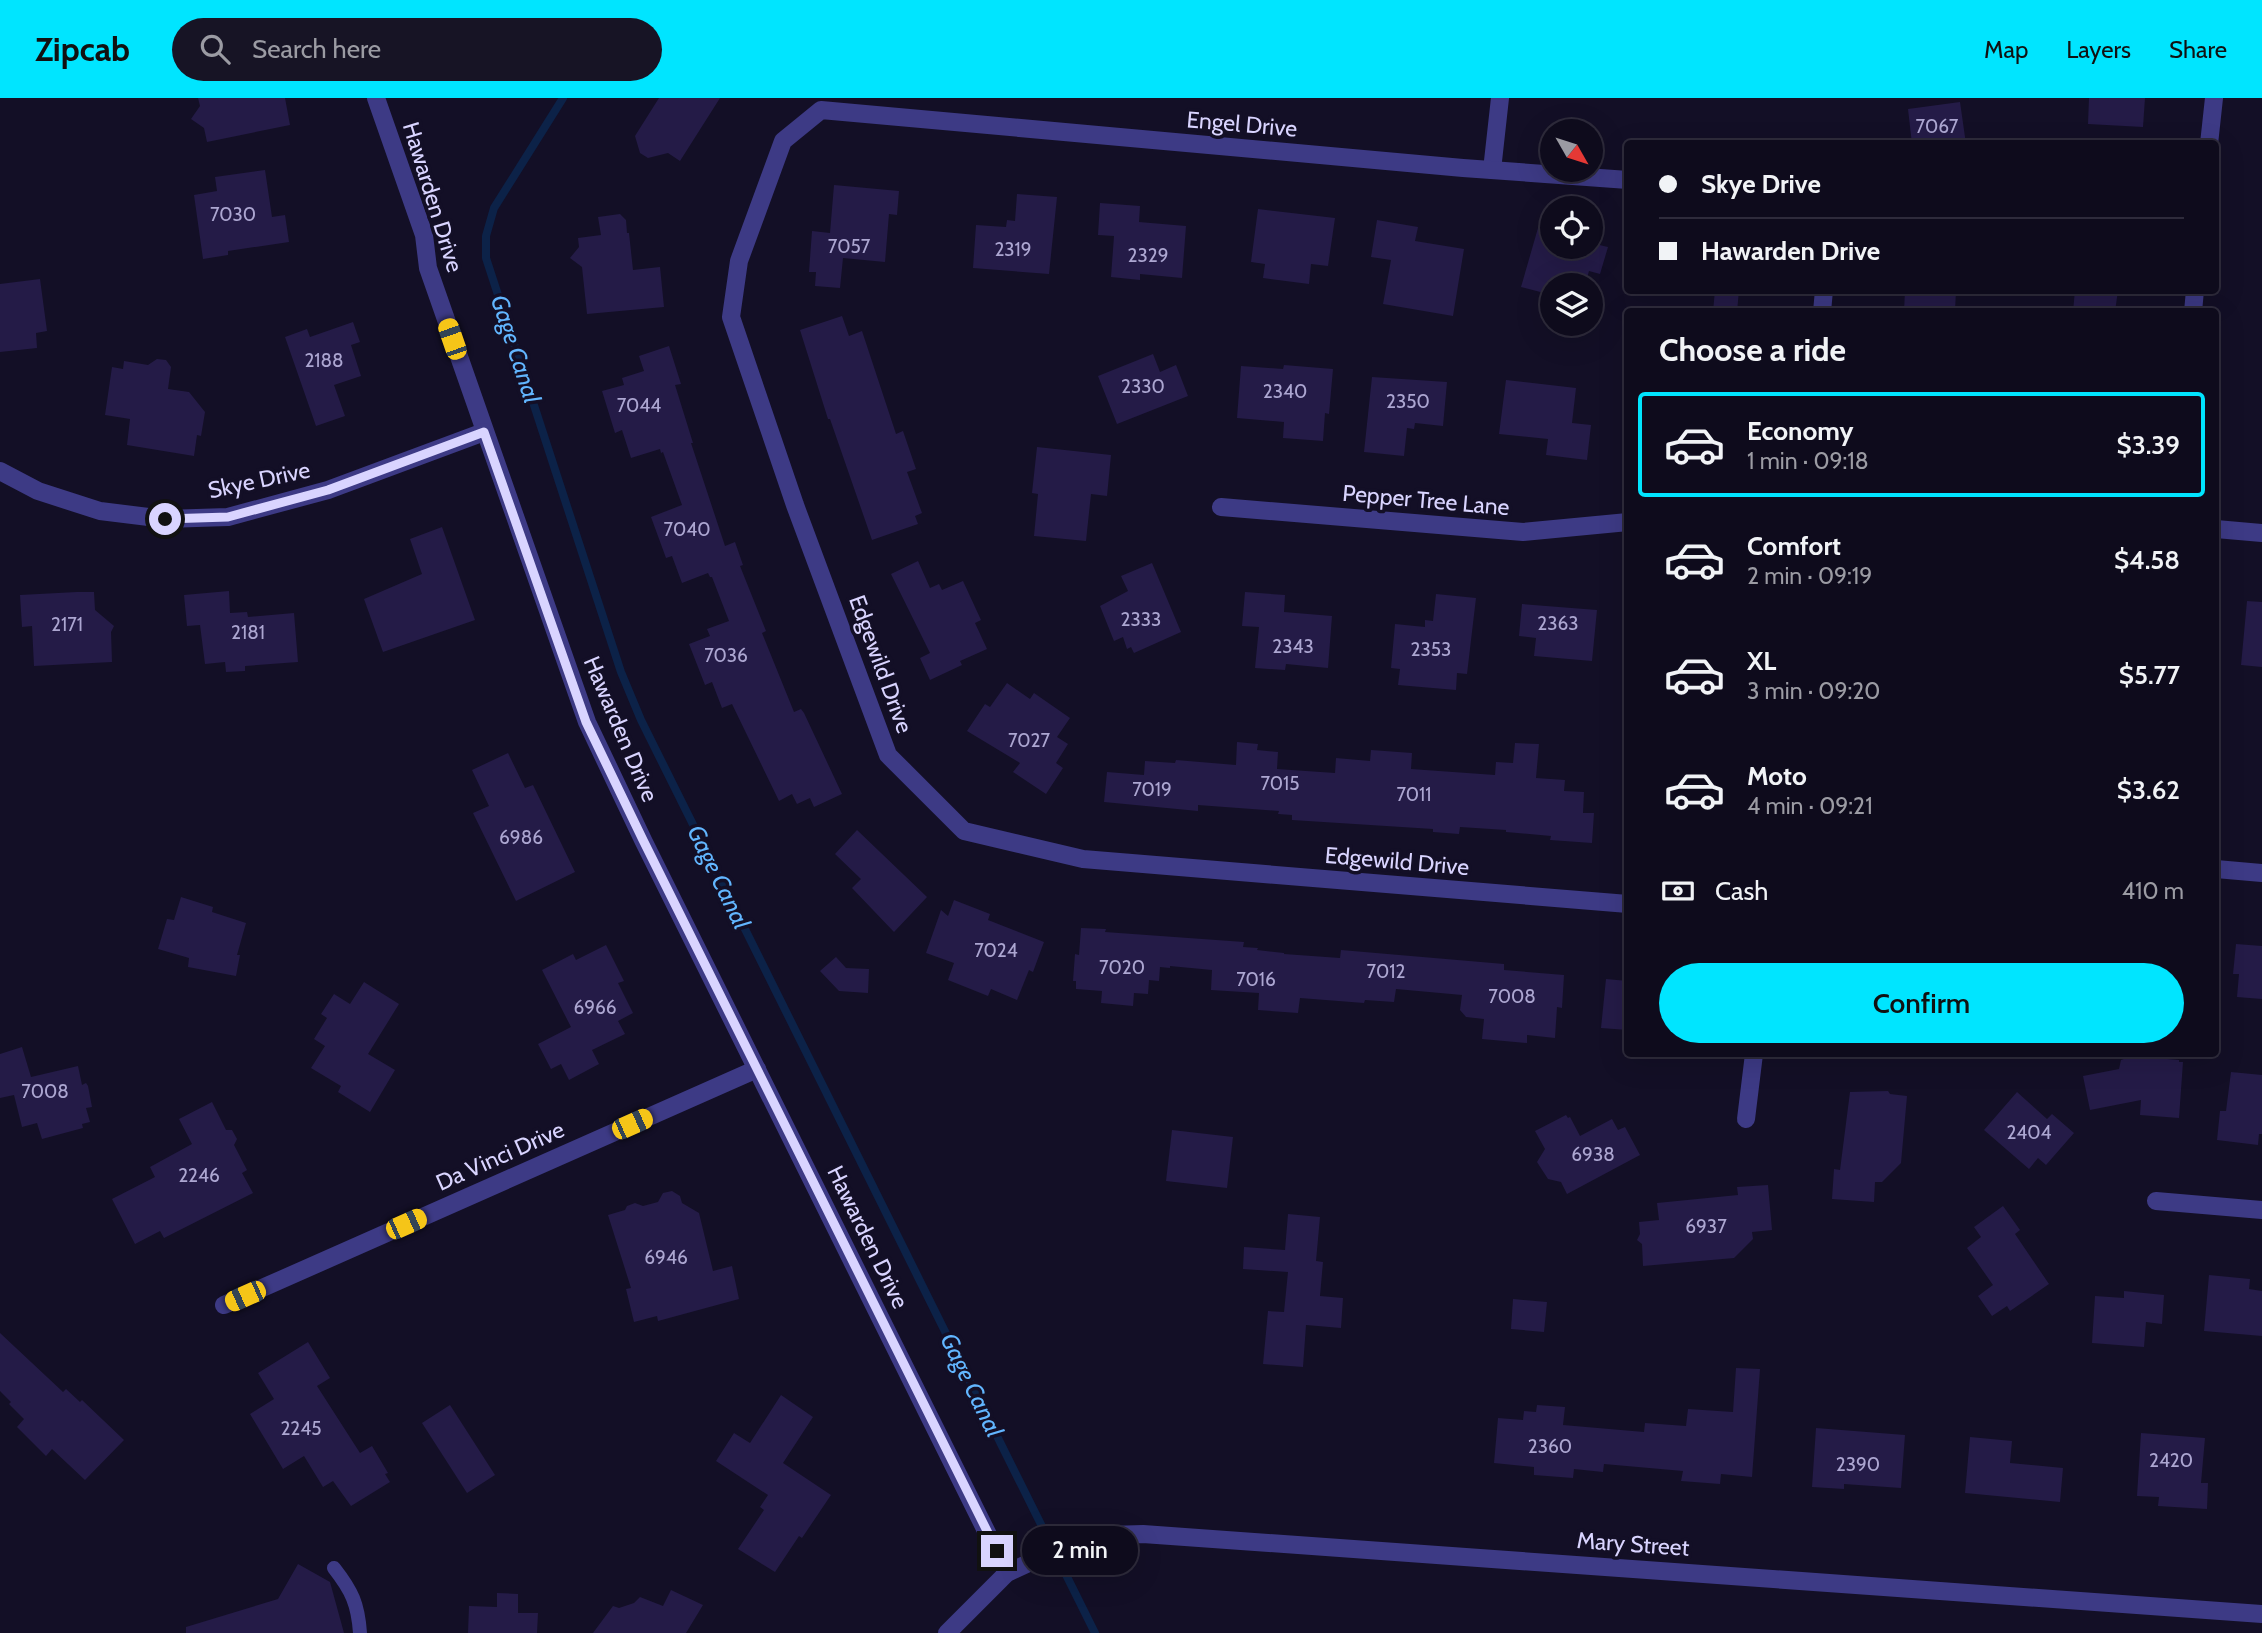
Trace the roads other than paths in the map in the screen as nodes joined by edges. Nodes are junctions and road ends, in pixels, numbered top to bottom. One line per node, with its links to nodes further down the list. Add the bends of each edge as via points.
1 (376, 98): 8 (street, Hawarden Drive, via 424,235 428,268)
2 (1500, 98): 6 (street)
3 (2214, 98): 5 (street)
4 (821, 110): 6 (street, Engel Drive); 16 (street, Edgewild Drive, via 783,141 738,261 731,317 888,755 964,831 1083,859)
5 (2209, 140)
6 (1492, 170): 7 (street, Engel Drive)
7 (1624, 180)
8 (484, 432): 9 (street, Skye Drive, via 328,490 228,517 165,519 100,511 38,491); 18 (street, Hawarden Drive, via 586,722)
9 (0, 471)
10 (1222, 507): 11 (street, Pepper Tree Lane, via 1523,532)
11 (1624, 522)
12 (2219, 529): 13 (street)
13 (2262, 533)
14 (2219, 869): 15 (street)
15 (2262, 873)
16 (1624, 904)
17 (1754, 1057): 19 (street)
18 (757, 1069): 22 (street, Da Vinci Drive); 24 (street, Hawarden Drive)
19 (1746, 1119)
20 (2157, 1201): 21 (street)
21 (2262, 1210)
22 (224, 1305)
23 (334, 1568): 26 (lane, via 349,1587)
24 (1007, 1573): 25 (street, Mary Street, via 1074,1542 1143,1534); 27 (street)
25 (2262, 1614)
26 (360, 1633)
27 (947, 1633)

